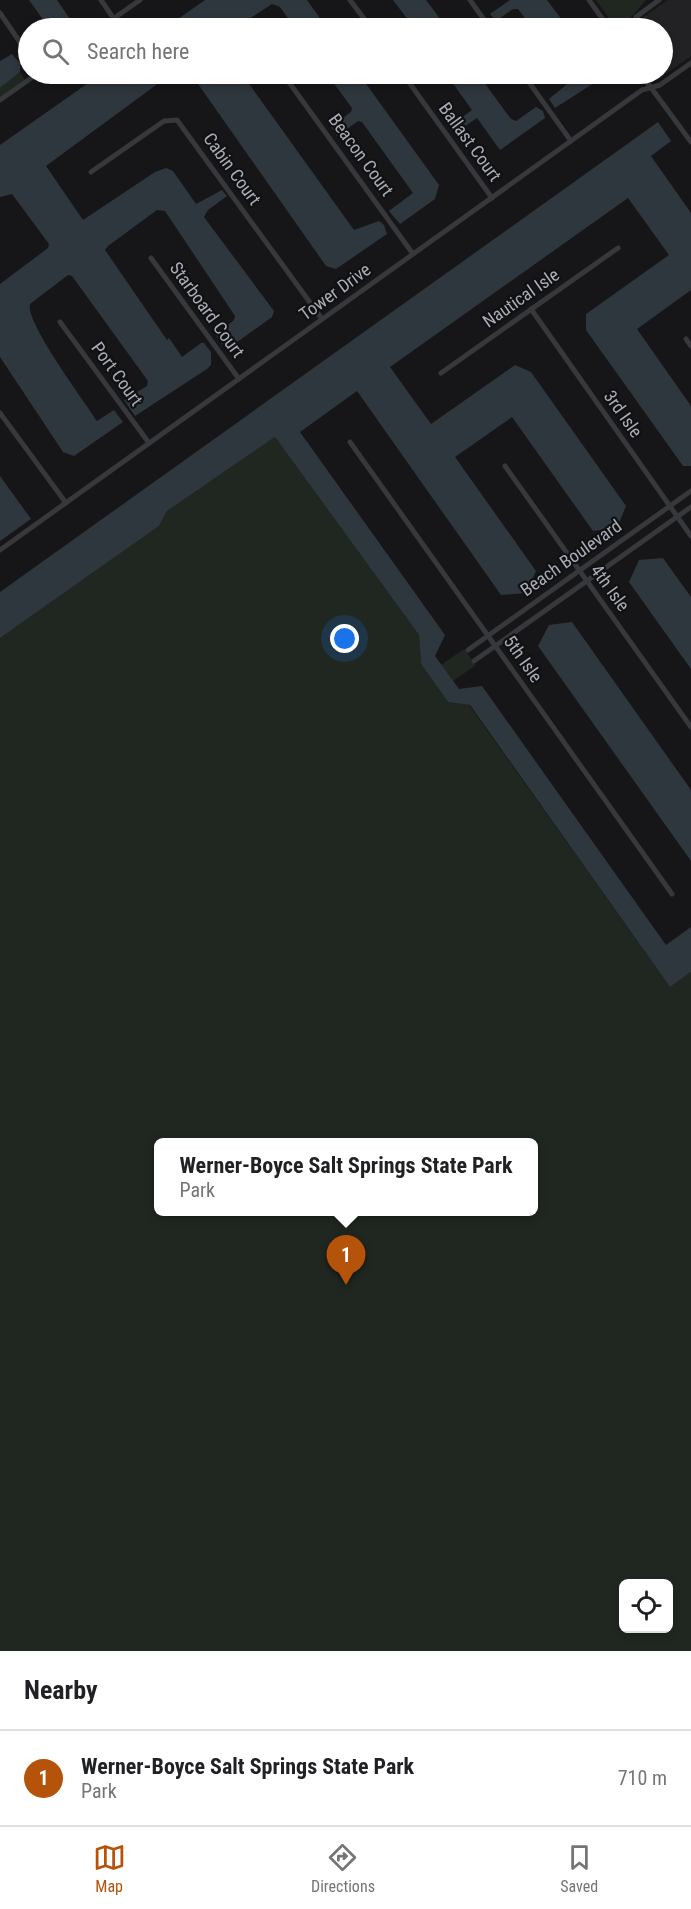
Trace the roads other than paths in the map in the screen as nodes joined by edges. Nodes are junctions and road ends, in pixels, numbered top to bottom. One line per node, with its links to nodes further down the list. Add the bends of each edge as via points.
1 (101, 0): 9 (street)
2 (140, 0): 10 (street)
3 (350, 0): 11 (street)
4 (470, 0): 12 (street)
5 (589, 0): 13 (street)
6 (659, 0): 8 (street)
7 (0, 14): 14 (street)
8 (636, 17)
9 (113, 18)
10 (115, 18)
11 (364, 18)
12 (483, 18)
13 (602, 18)
14 (18, 40)
15 (691, 63): 16 (street, Tower Drive)
16 (673, 74)
17 (23, 84): 24 (street)
18 (291, 84): 30 (street, Beacon Court)
19 (410, 84): 28 (street, Ballast Court)
20 (530, 84): 25 (street)
21 (650, 84): 23 (street)
22 (658, 84): 23 (street, Tower Drive)
23 (653, 87): 25 (street, Tower Drive, via 642,90); 26 (street)
24 (0, 100)
25 (571, 141): 28 (street, Tower Drive)
26 (691, 142)
27 (91, 172): 33 (street, Cabin Court, via 164,121 177,120)
28 (492, 198): 30 (street, Tower Drive)
29 (618, 248): 32 (street, Nautical Isle)
30 (413, 254): 33 (street, Tower Drive)
31 (152, 258): 38 (street, Starboard Court)
32 (531, 309): 37 (street, Nautical Isle); 45 (street, 3rd Isle)
33 (322, 320): 38 (street, Tower Drive)
34 (60, 322): 41 (street, Port Court)
35 (686, 339): 36 (street)
36 (691, 346)
37 (441, 373)
38 (239, 379): 41 (street, Tower Drive)
39 (0, 413): 44 (street)
40 (350, 442): 52 (street, 5th Isle)
41 (149, 444): 44 (street, Tower Drive)
42 (505, 466): 50 (street, 4th Isle)
43 (691, 491): 45 (street, Beach Boulevard)
44 (66, 503): 49 (street, Tower Drive)
45 (670, 506): 47 (street, 3rd Isle); 50 (street, Beach Boulevard)
46 (691, 507): 47 (street, Beach Boulevard)
47 (678, 517): 48 (street, 3rd Isle); 51 (street, Beach Boulevard)
48 (691, 536)
49 (0, 550)
50 (579, 571): 51 (street, 4th Isle); 52 (street, Beach Boulevard)
51 (587, 581): 53 (street, Beach Boulevard); 56 (street, 4th Isle)
52 (488, 636): 53 (street, 5th Isle); 54 (street, Beach Boulevard)
53 (495, 646): 55 (street, Beach Boulevard); 57 (street, 5th Isle)
54 (468, 650)
55 (474, 661)
56 (691, 727)
57 (672, 894)

